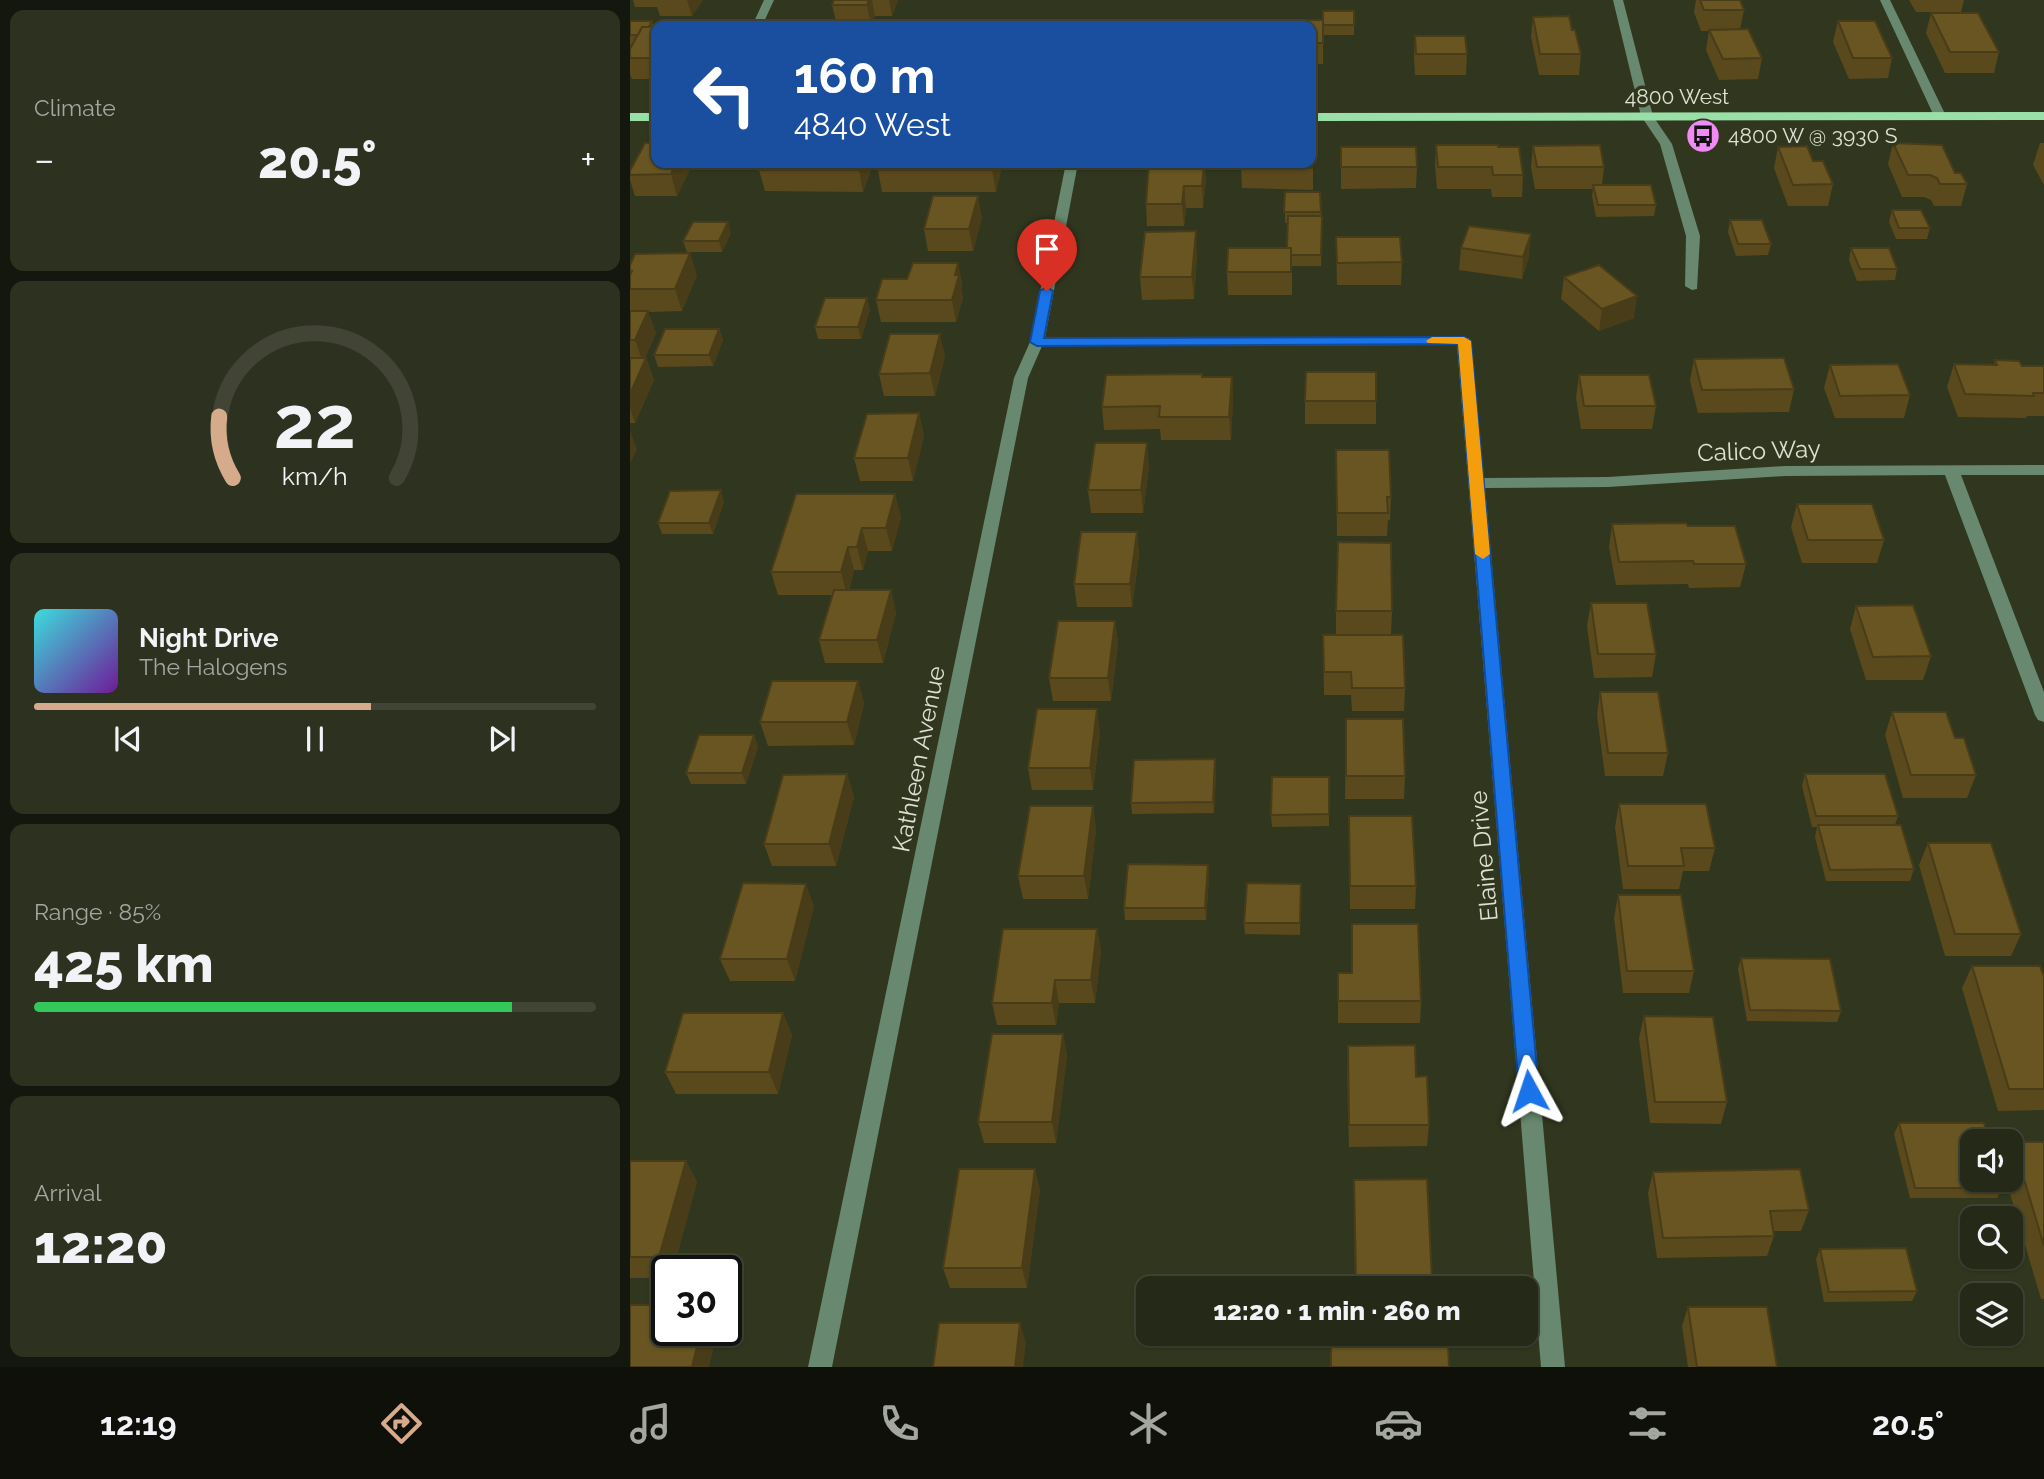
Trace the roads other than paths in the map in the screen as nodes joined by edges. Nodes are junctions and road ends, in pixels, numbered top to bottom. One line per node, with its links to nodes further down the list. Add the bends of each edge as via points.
1 (769, 0): 4 (street)
2 (1618, 0): 5 (street)
3 (1885, 0): 6 (street)
4 (759, 21)
5 (1647, 116): 6 (main road, 4800 West); 10 (main road, 4800 West); 12 (street, via 1666,144 1693,236)
6 (1940, 116): 7 (main road, 4800 West)
7 (2044, 116)
8 (630, 117): 9 (main road)
9 (651, 117)
10 (1316, 117)
11 (1071, 168): 13 (street, Kathleen Avenue)
12 (1692, 286)
13 (1037, 342): 16 (street, Elaine Drive, via 1464,341); 18 (street, Kathleen Avenue, via 1021,378)
14 (1951, 470): 15 (street, Calico Way); 16 (street, Calico Way); 17 (street)
15 (2044, 470)
16 (1476, 482): 19 (street, Elaine Drive)
17 (2044, 715)
18 (820, 1367)
19 (1553, 1367)

